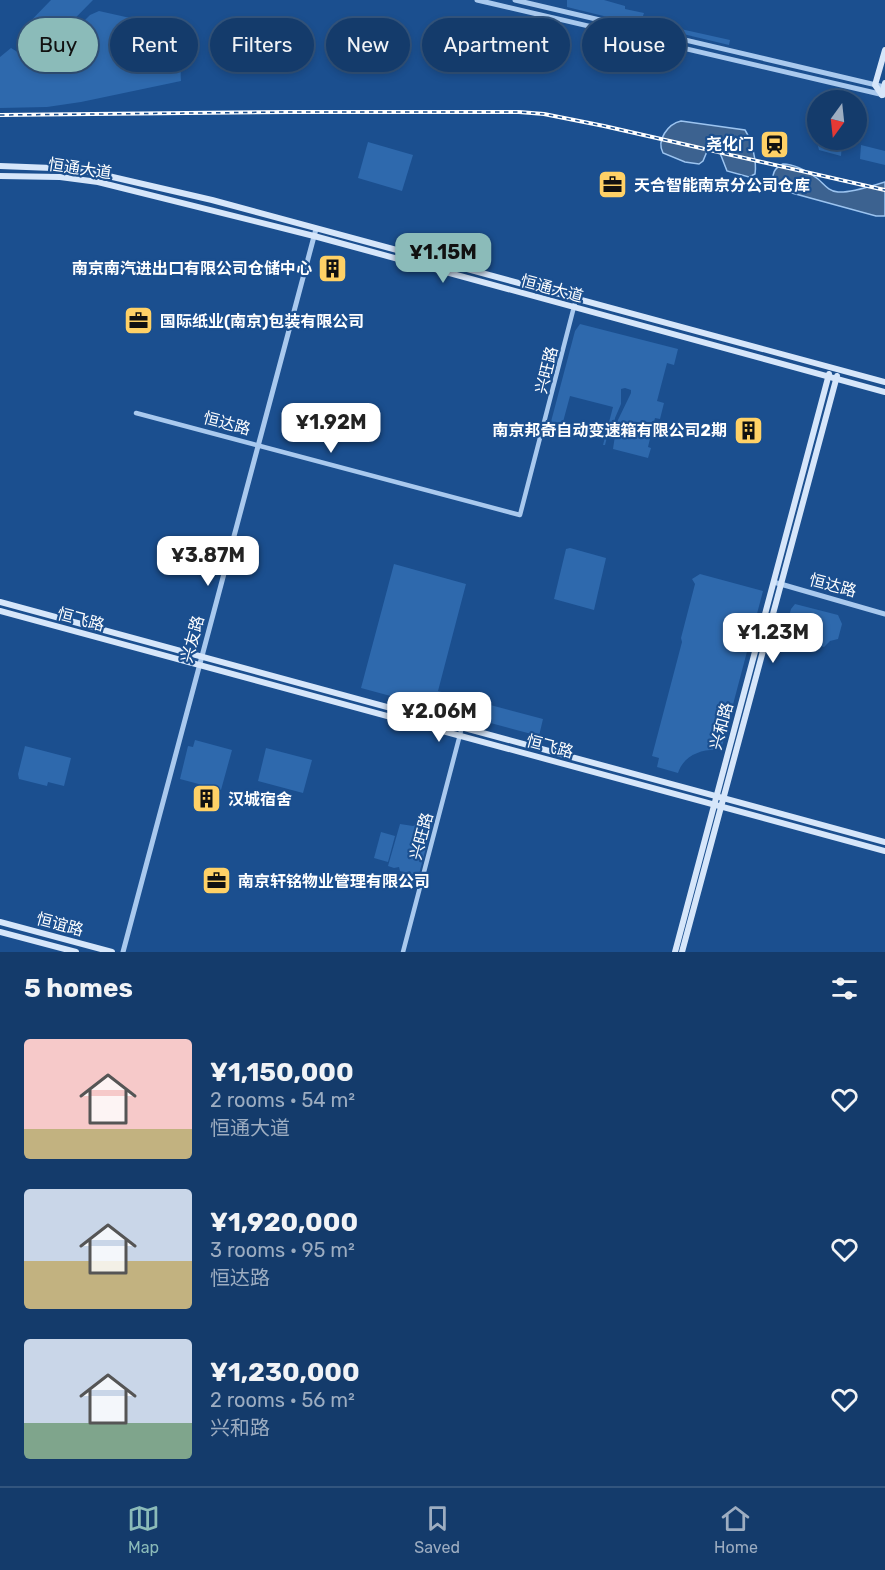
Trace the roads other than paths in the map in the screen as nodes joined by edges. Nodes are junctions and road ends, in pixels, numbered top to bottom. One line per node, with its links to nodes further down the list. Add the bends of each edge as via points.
1 (477, 0): 6 (street)
2 (515, 0): 4 (street)
3 (885, 50): 4 (main road)
4 (875, 85): 5 (street); 6 (main road)
5 (885, 86): 6 (main road)
6 (884, 95)
7 (0, 166): 9 (main road, 恒通大道, via 78,170 212,200)
8 (0, 176): 10 (main road, 恒通大道, via 51,176 98,182)
9 (316, 229): 10 (street, 兴友路); 11 (main road, 恒通大道)
10 (314, 236): 12 (main road, 恒通大道); 20 (street, 兴友路)
11 (576, 299): 12 (street, 兴旺路); 13 (main road, 恒通大道)
12 (574, 307): 15 (main road, 恒通大道); 21 (street, 兴旺路)
13 (831, 368): 14 (main road, 恒通大道); 15 (main road, 兴和路)
14 (838, 370): 16 (main road, 兴和路); 17 (main road, 恒通大道)
15 (828, 377): 16 (main road, 恒通大道); 22 (main road, 兴和路)
16 (836, 379): 18 (main road, 恒通大道); 23 (main road, 兴和路)
17 (885, 382)
18 (885, 392)
19 (136, 413): 20 (street, 恒达路)
20 (258, 446): 21 (street, 恒达路); 27 (street, 兴友路)
21 (520, 516)
22 (774, 582): 23 (street, 恒达路); 31 (main road, 兴和路)
23 (782, 585): 26 (street, 恒达路); 31 (main road, 兴和路)
24 (0, 602): 27 (main road, 恒飞路)
25 (0, 611): 28 (main road, 恒飞路)
26 (885, 614)
27 (201, 656): 28 (street, 兴友路); 29 (main road, 恒飞路)
28 (199, 665): 30 (main road, 恒飞路); 39 (street, 兴友路)
29 (462, 727): 30 (street, 兴旺路); 31 (main road, 恒飞路)
30 (459, 736): 32 (main road, 恒飞路); 40 (street, 兴旺路)
31 (720, 796): 32 (main road, 兴和路); 33 (main road, 恒飞路)
32 (718, 806): 34 (main road, 恒飞路); 41 (main road, 兴和路); 42 (main road, 兴和路)
33 (885, 842)
34 (885, 851)
35 (0, 922): 38 (main road, 恒谊路)
36 (0, 932): 37 (main road, 恒谊路)
37 (75, 952)
38 (112, 952)
39 (123, 952)
40 (403, 952)
41 (675, 952)
42 (682, 952)

